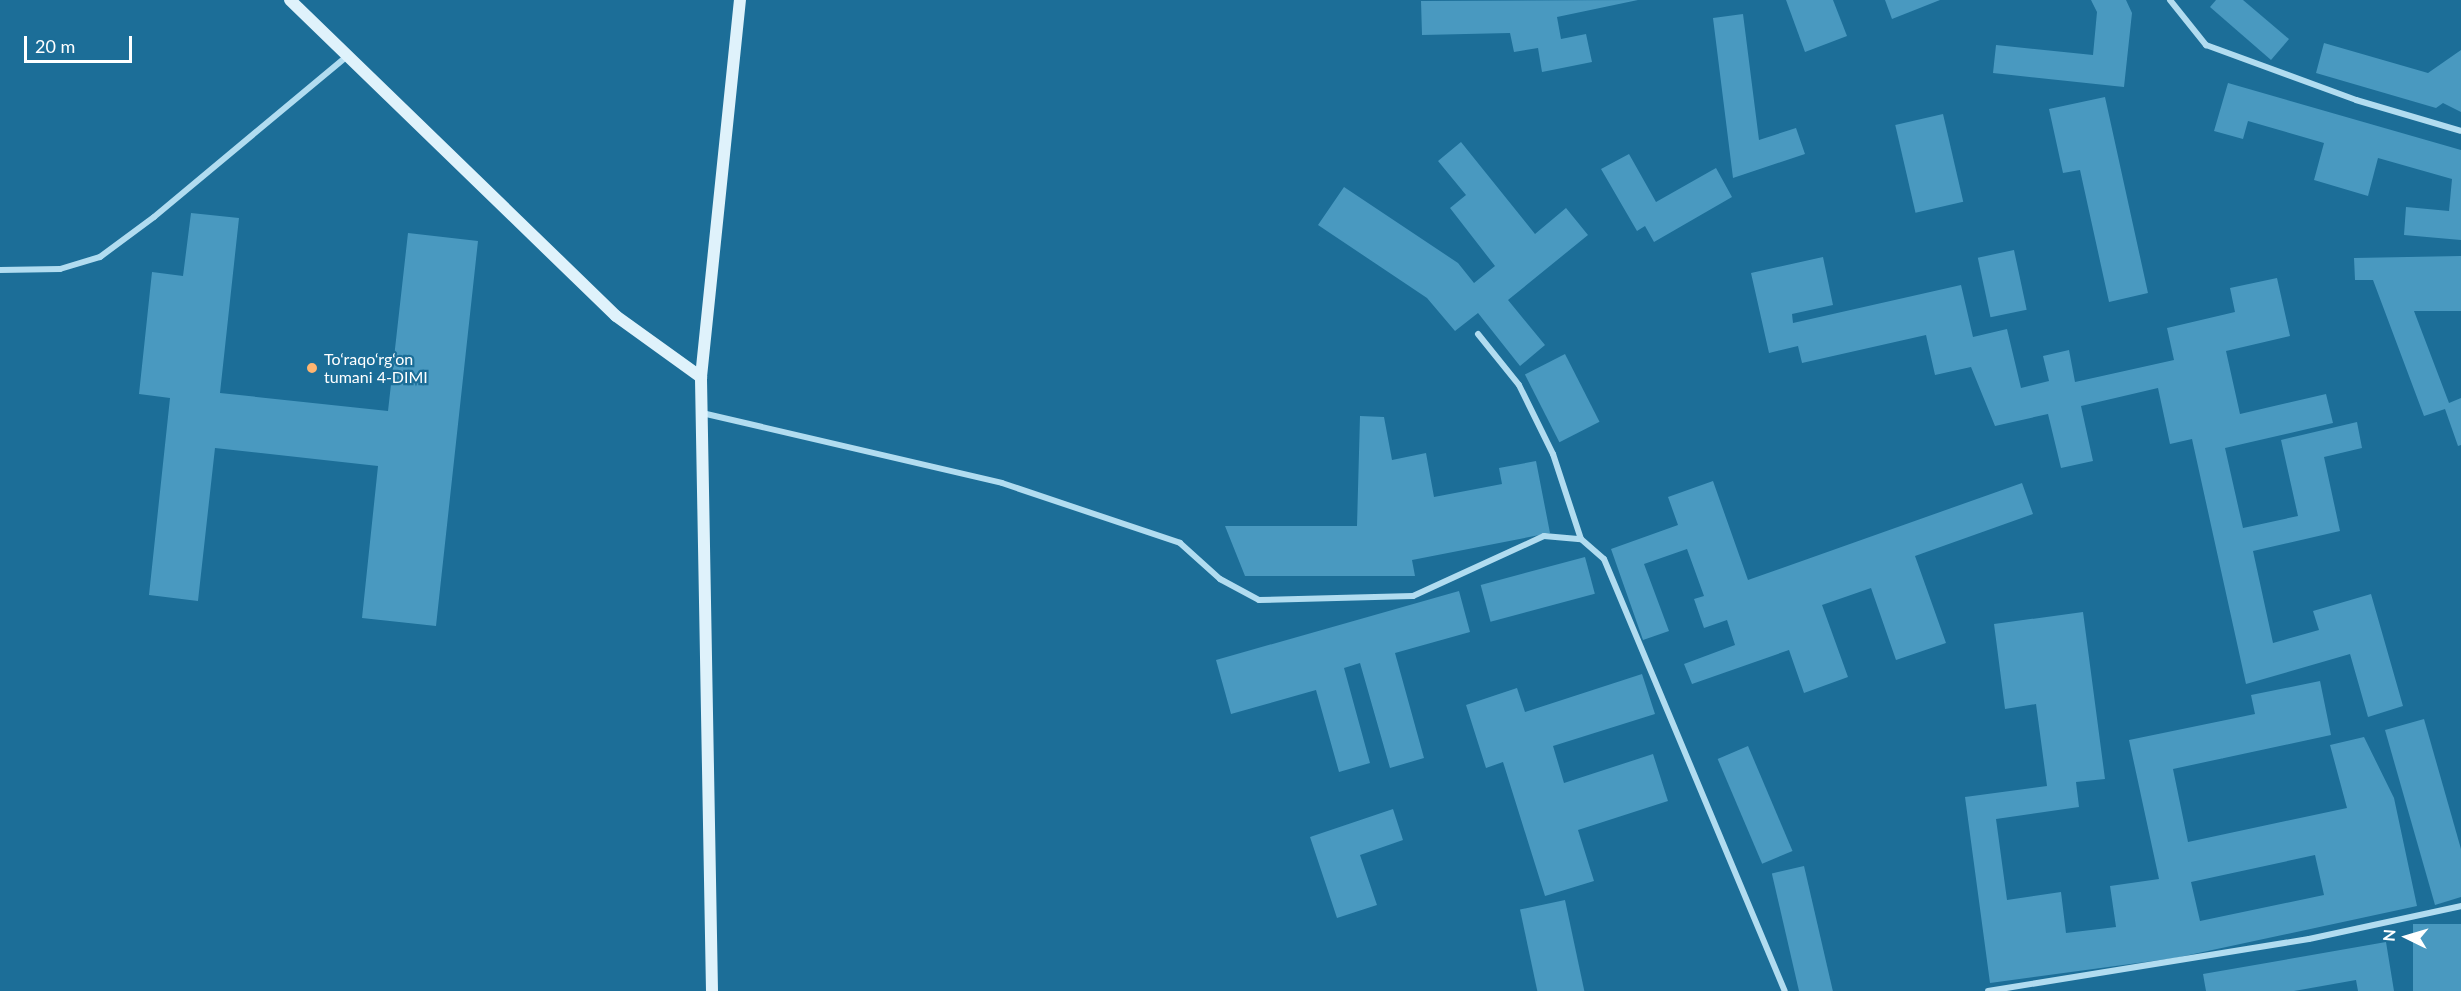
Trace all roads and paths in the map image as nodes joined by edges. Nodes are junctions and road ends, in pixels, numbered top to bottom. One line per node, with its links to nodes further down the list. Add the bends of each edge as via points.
1 (290, 0): 4 (street)
2 (740, 0): 8 (street)
3 (2170, 0): 5 (street, via 2206,45 2356,100)
4 (348, 56): 6 (street, via 154,217 100,256 60,269); 8 (street, via 616,316)
5 (2461, 131)
6 (0, 270)
7 (1478, 334): 10 (street, via 1519,385 1553,454)
8 (701, 377): 9 (street)
9 (702, 412): 10 (street, via 1002,483 1179,543 1220,579 1259,600 1413,596 1544,536); 12 (street)
10 (1581, 539): 13 (street, via 1604,559)
11 (2461, 906): 14 (street, via 2309,939)
12 (712, 991)
13 (1785, 991)
14 (1988, 991)

